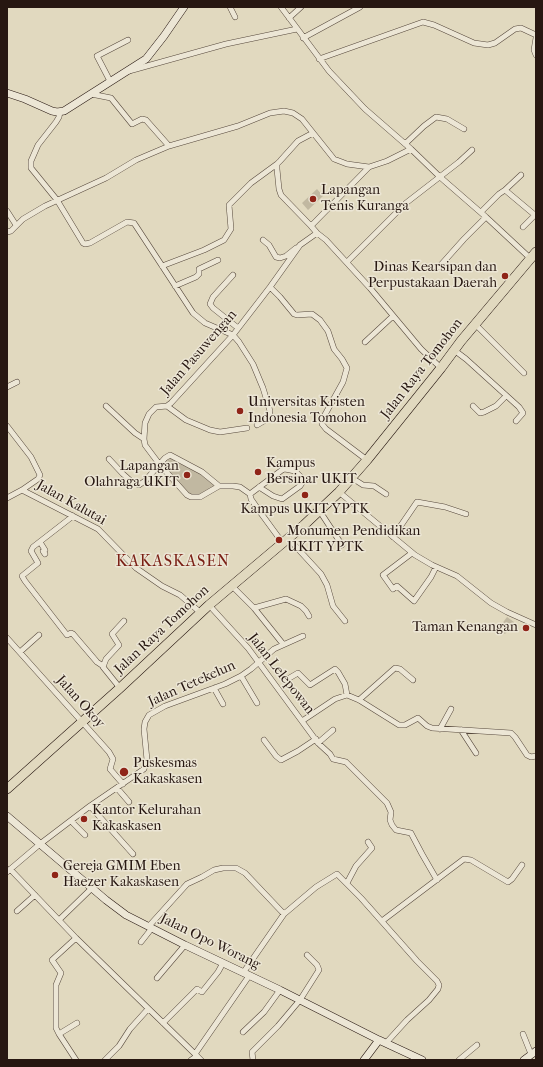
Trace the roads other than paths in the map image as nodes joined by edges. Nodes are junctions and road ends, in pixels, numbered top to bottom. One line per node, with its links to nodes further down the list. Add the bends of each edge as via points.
1 (184, 7): 14 (street, via 151,54)
2 (230, 7): 6 (street)
3 (281, 7): 7 (street)
4 (301, 7): 7 (street)
5 (360, 8): 10 (street)
6 (235, 17)
7 (289, 18): 8 (street)
8 (296, 29): 10 (street); 14 (street, via 226,44)
9 (536, 37): 12 (street); 13 (street, via 521,28 515,29 488,45 474,43 423,22)
10 (303, 38): 13 (street)
11 (128, 40): 15 (street, via 97,56)
12 (536, 55)
13 (319, 59): 21 (street, via 345,89)
14 (126, 72): 15 (street)
15 (110, 81): 17 (street)
16 (7, 93): 18 (street)
17 (91, 94): 18 (street); 22 (street, via 111,98 132,124 142,119 146,120)
18 (60, 112): 30 (street, via 30,161 31,168)
19 (464, 129): 21 (street, via 447,119 436,117)
20 (313, 133): 22 (street, via 299,116 284,111 270,113 238,126); 25 (street, via 298,142); 26 (street, via 334,159 346,164)
21 (405, 144): 23 (street)
22 (169, 146): 30 (street)
23 (411, 149): 26 (street); 28 (street)
24 (472, 150): 28 (street)
25 (277, 164): 36 (street, via 280,192); 45 (street, via 251,183 229,205 231,229 224,240)
26 (369, 167): 36 (street)
27 (521, 175): 29 (street)
28 (440, 177): 32 (street); 44 (street, via 406,203)
29 (505, 190): 32 (street); 33 (street)
30 (57, 200): 35 (street); 45 (street, via 83,243 90,243 125,223 134,223)
31 (7, 211): 35 (street)
32 (481, 212): 34 (street)
33 (535, 215): 37 (street)
34 (486, 217): 42 (street); 46 (street)
35 (16, 225): 38 (street)
36 (311, 226): 39 (street)
37 (523, 227)
38 (7, 232)
39 (316, 233): 41 (street, Jalan Pasuwengan); 44 (street)
40 (264, 240): 41 (street, via 276,257 280,258)
41 (300, 245): 49 (street, Jalan Pasuwengan)
42 (534, 257): 51 (highway, Jalan Raya Tomohon)
43 (218, 260): 48 (street, via 199,269 199,274)
44 (347, 262): 50 (street)
45 (162, 266): 48 (street)
46 (439, 267)
47 (233, 275): 52 (street, via 210,304)
48 (176, 286): 53 (street, via 198,318)
49 (270, 288): 52 (street, Jalan Pasuwengan); 70 (street, via 294,314 312,314 328,331 334,349 347,368 343,382 322,424)
50 (393, 316): 54 (street); 56 (street)
51 (475, 324): 55 (highway, Jalan Raya Tomohon); 57 (street)
52 (238, 328): 53 (street, Jalan Pasuwengan)
53 (233, 335): 62 (street, Jalan Pasuwengan); 66 (street, via 253,364 264,388 270,412 269,418)
54 (365, 342)
55 (454, 350): 56 (highway, Jalan Raya Tomohon); 60 (street)
56 (441, 368): 70 (highway, Jalan Raya Tomohon)
57 (524, 373)
58 (17, 382): 59 (street)
59 (7, 387)
60 (506, 396): 63 (street, via 496,406 484,412 480,413); 64 (street, via 522,411 522,415)
61 (106, 406): 68 (street)
62 (167, 406): 67 (street, via 186,420 210,430 220,432); 68 (street, Jalan Pasuwengan, via 156,407 149,414 145,423)
63 (473, 406)
64 (516, 421)
65 (7, 426): 75 (street, Jalan Kalutai, via 31,457 40,475)
66 (258, 426)
67 (247, 428)
68 (144, 439): 71 (street, via 145,445)
69 (109, 460): 71 (street, via 132,482 139,485)
70 (367, 460): 72 (highway, Jalan Raya Tomohon)
71 (160, 465): 73 (street, via 170,455 202,472); 73 (street, via 191,497 200,497)
72 (352, 478): 76 (highway, Jalan Raya Tomohon); 78 (street, via 363,485 374,486)
73 (219, 486): 77 (street, via 236,486)
74 (259, 487): 74 (street, via 282,499 300,486 302,477 295,471 285,469); 77 (street)
75 (22, 490): 79 (street, Jalan Kalutai); 82 (street, Jalan Kalutai)
76 (339, 492): 80 (highway, Jalan Raya Tomohon); 83 (street)
77 (250, 494): 84 (street, via 260,512)
78 (386, 494)
79 (7, 498)
80 (319, 510): 84 (highway, Jalan Raya Tomohon); 86 (street)
81 (466, 514): 83 (street, via 417,502)
82 (73, 516): 85 (street); 93 (street, Jalan Kalutai, via 98,529 136,568 180,595)
83 (393, 537): 87 (street)
84 (285, 540): 90 (highway, Jalan Raya Tomohon); 96 (street, via 321,574 333,606)
85 (40, 542): 88 (street); 104 (street, via 31,551 38,563 23,575 23,578 67,635 71,633)
86 (342, 545)
87 (412, 553): 89 (street); 89 (street, via 383,575 393,589 397,586 414,601)
88 (45, 554)
89 (436, 567): 97 (street, via 457,576 491,603)
90 (232, 586): 91 (highway, Jalan Raya Tomohon); 92 (street)
91 (209, 605): 93 (highway, Jalan Raya Tomohon); 103 (street, Jalan Lelepowan, via 248,648)
92 (254, 608): 94 (street, via 286,599 301,606); 101 (street)
93 (201, 613): 108 (highway, Jalan Raya Tomohon)
94 (309, 616)
95 (124, 622): 104 (street, via 112,635 118,646)
96 (345, 622)
97 (536, 625)
98 (40, 635): 102 (street)
99 (303, 636): 101 (street, Jalan Tetekelun)
100 (7, 638): 102 (street, Jalan Okoy)
101 (283, 644): 103 (street, Jalan Tetekelun)
102 (20, 652): 116 (street, Jalan Okoy)
103 (258, 663): 105 (street, Jalan Tetekelun); 115 (street, Jalan Lelepowan)
104 (103, 666): 108 (street)
105 (241, 676): 109 (street, Jalan Tetekelun); 112 (street)
106 (286, 680): 110 (street, via 298,673 310,685 334,669 345,684)
107 (413, 680): 111 (street, via 395,668)
108 (120, 688): 116 (highway, Jalan Raya Tomohon)
109 (214, 688): 113 (street); 124 (street, Jalan Tetekelun, via 165,706 146,718 144,729 147,764)
110 (347, 695): 111 (street); 115 (street, via 335,699)
111 (359, 700): 117 (street, via 399,725 405,725 418,718 427,726)
112 (257, 703)
113 (223, 704)
114 (451, 709): 117 (street)
115 (302, 721): 121 (street, Jalan Lelepowan)
116 (82, 722): 124 (street, Jalan Okoy, via 112,756 110,768); 126 (highway, Jalan Raya Tomohon)
117 (440, 729): 119 (street)
118 (333, 730): 121 (street)
119 (461, 730): 122 (street); 123 (street, via 512,733 527,755)
120 (264, 740): 121 (street, via 281,760)
121 (317, 741): 137 (street, Jalan Lelepowan, via 333,759 346,762 387,803 392,825 396,830 412,835)
122 (476, 753)
123 (536, 756)
124 (123, 784): 125 (street, Jalan Tetekelun)
125 (117, 788): 127 (street); 128 (street, Jalan Tetekelun)
126 (7, 789)
127 (130, 802)
128 (90, 806): 130 (street, Jalan Tetekelun); 134 (street)
129 (7, 816): 133 (street, Jalan Opo Worang)
130 (71, 821): 131 (street); 133 (street, Jalan Tetekelun)
131 (85, 835)
132 (368, 842): 138 (street, via 372,848 356,866)
133 (40, 844): 136 (street, Jalan Tetekelun); 139 (street, Jalan Opo Worang)
134 (133, 854)
135 (522, 865): 137 (street, via 508,882 471,860 464,859)
136 (9, 870): 140 (street)
137 (437, 880): 144 (street)
138 (347, 883): 142 (street, via 336,874); 144 (street)
139 (92, 888): 143 (street); 145 (street, Jalan Opo Worang, via 120,911)
140 (35, 896): 141 (street); 143 (street)
141 (17, 910)
142 (284, 914): 145 (street, via 245,873 236,868 223,868 187,884); 151 (street)
143 (58, 920): 146 (street)
144 (382, 921): 162 (street, via 439,985 434,995)
145 (150, 927): 147 (street); 148 (street, Jalan Opo Worang)
146 (76, 938): 155 (street); 159 (street, via 52,960 61,973 56,985 56,1024)
147 (141, 942)
148 (185, 945): 150 (street, Jalan Opo Worang); 152 (street)
149 (307, 955): 154 (street, via 319,970)
150 (223, 963): 151 (street, Jalan Opo Worang); 157 (street, via 202,992 197,989)
151 (246, 974): 153 (street, Jalan Opo Worang); 165 (street)
152 (157, 978)
153 (280, 990): 154 (street, Jalan Opo Worang); 158 (street, via 264,1012)
154 (300, 1000): 161 (street, Jalan Opo Worang); 169 (street, via 252,1052)
155 (148, 1009): 157 (street); 167 (street)
156 (77, 1022): 159 (street)
157 (163, 1023): 165 (street)
158 (243, 1032)
159 (59, 1034): 166 (street)
160 (523, 1034): 164 (street)
161 (379, 1040): 162 (street, Jalan Opo Worang); 170 (street)
162 (386, 1043): 171 (street, Jalan Opo Worang)
163 (477, 1045): 172 (street)
164 (534, 1052): 173 (street)
165 (198, 1056): 168 (street)
166 (76, 1060)
167 (105, 1060)
168 (191, 1060)
169 (252, 1060)
170 (364, 1060)
171 (422, 1060)
172 (458, 1060)
173 (524, 1060)

